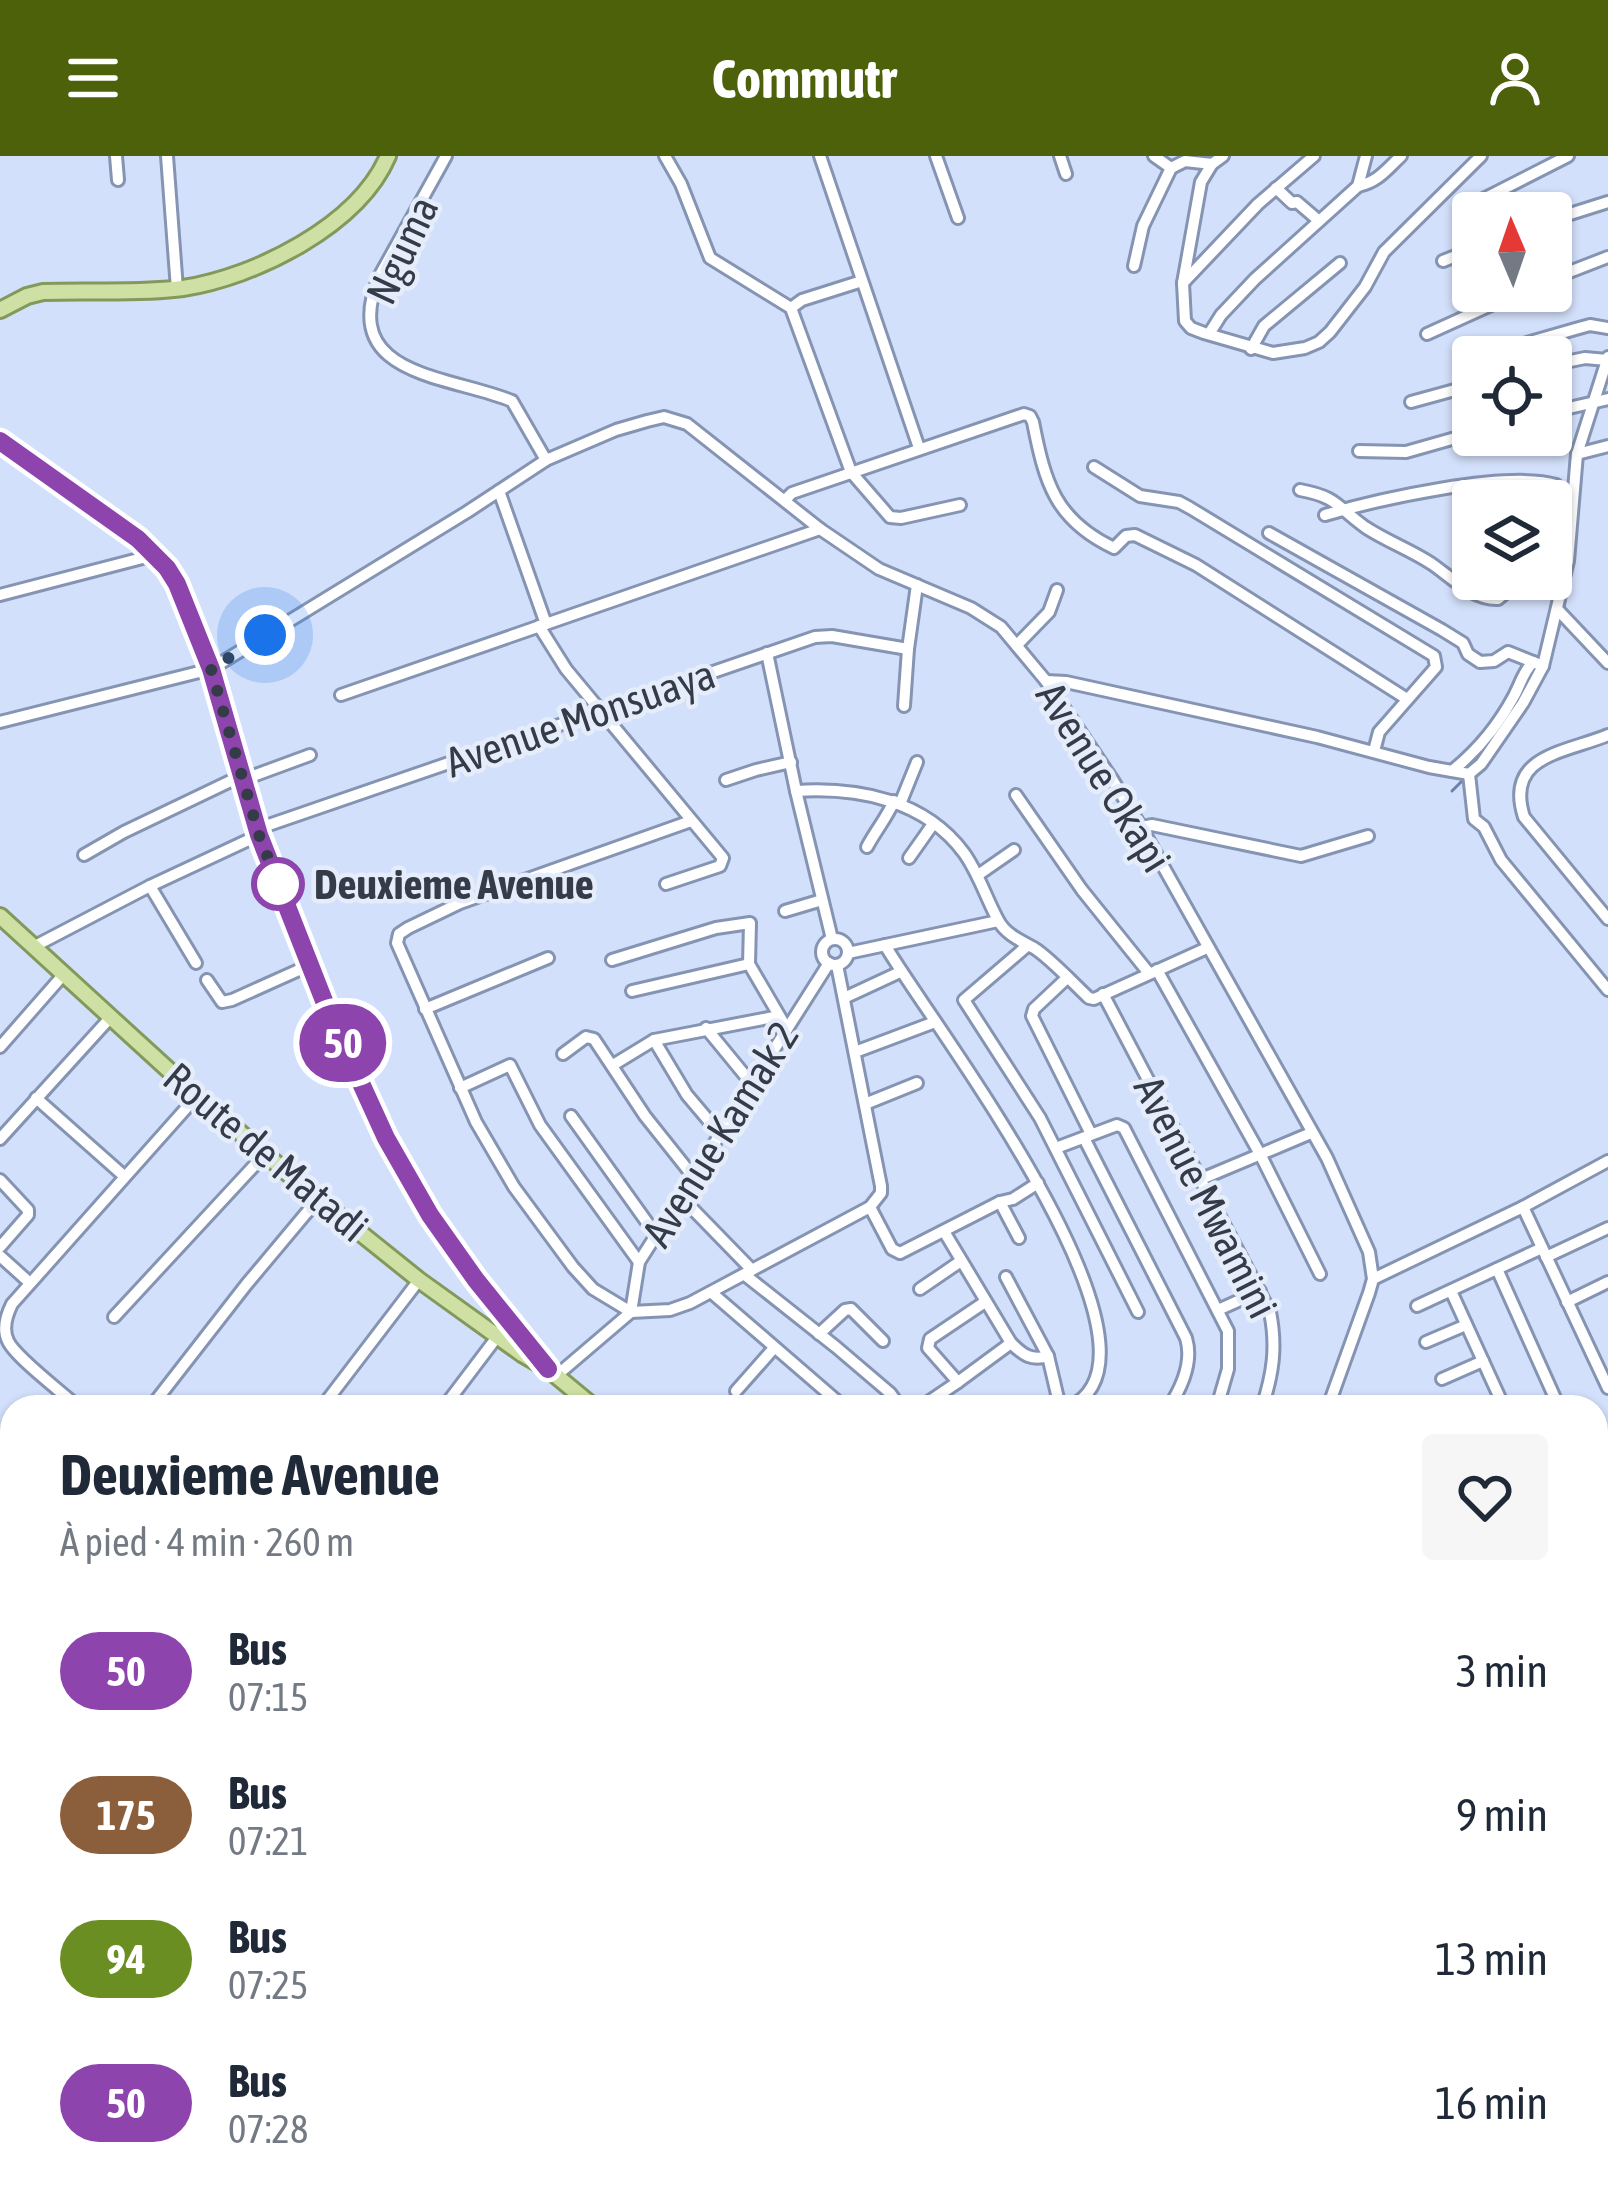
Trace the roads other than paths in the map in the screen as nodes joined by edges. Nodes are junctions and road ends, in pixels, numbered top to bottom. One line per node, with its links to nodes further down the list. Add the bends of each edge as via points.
1 (116, 156): 18 (street)
2 (167, 156): 34 (street)
3 (388, 156): 34 (main road, via 362,197 321,230 248,270)
4 (446, 156): 56 (street, Nguma, via 370,298 374,337 404,368 512,401)
5 (665, 156): 35 (street, via 710,258)
6 (820, 156): 32 (street)
7 (936, 156): 24 (street)
8 (1060, 156): 17 (street)
9 (1154, 156): 16 (street)
10 (1314, 156): 20 (street)
11 (1366, 156): 19 (street)
12 (1401, 156): 19 (street, via 1381,177)
13 (1481, 156): 42 (street, via 1384,252 1319,342 1273,353)
14 (1568, 156): 21 (street)
15 (1218, 160): 16 (street); 33 (street, via 1202,182)
16 (1171, 168): 30 (street)
17 (1066, 174)
18 (118, 180)
19 (1358, 185): 25 (street)
20 (1276, 188): 25 (street); 33 (street)
21 (1497, 192)
22 (1608, 202): 23 (street)
23 (1572, 213)
24 (958, 218)
25 (1318, 220): 39 (street)
26 (1452, 257): 28 (street)
27 (1608, 257): 31 (street)
28 (1443, 261)
29 (1340, 263): 42 (street, via 1264,326)
30 (1134, 266)
31 (1572, 271)
32 (862, 281): 35 (street); 53 (street)
33 (1183, 283): 39 (street, via 1185,321)
34 (176, 289): 36 (main road, via 43,292)
35 (791, 308): 58 (street)
36 (0, 310)
37 (1476, 312): 40 (street)
38 (1608, 328): 41 (street)
39 (1209, 334): 42 (street)
40 (1427, 334)
41 (1551, 336)
42 (1251, 349)
43 (1608, 358): 44 (street); 48 (street)
44 (1572, 361)
45 (1452, 391): 47 (street)
46 (1608, 399): 48 (street)
47 (1411, 402)
48 (1589, 402): 49 (street); 55 (street)
49 (1572, 406)
50 (1452, 439): 54 (street, via 1406,452)
51 (0, 440): 69 (main road)
52 (1608, 446): 55 (street)
53 (920, 448): 58 (street); 85 (street, via 1030,416 1046,476 1077,526 1114,548 1135,535 1179,556)
54 (1359, 451)
55 (1577, 454): 62 (street)
56 (546, 460): 61 (street); 63 (street, Avenue Okapi, via 616,430 676,419)
57 (1094, 467): 85 (street, via 1140,496 1190,508 1434,656 1436,667)
58 (851, 472): 63 (street); 64 (street, via 890,517)
59 (1452, 489): 65 (street)
60 (1300, 490): 65 (street)
61 (499, 491): 76 (street); 82 (street)
62 (1572, 493)
63 (785, 500): 67 (street, Avenue Okapi)
64 (960, 505)
65 (1345, 509): 66 (street); 70 (street)
66 (1324, 515)
67 (820, 529): 71 (street, Avenue Okapi); 76 (street)
68 (1269, 533): 80 (street, via 1442,629 1473,659 1494,661 1508,652)
69 (154, 555): 73 (street); 82 (main road, via 177,584)
70 (1452, 579)
71 (917, 585): 77 (street, Avenue Okapi, via 971,608); 78 (street)
72 (1058, 590): 77 (street)
73 (0, 595)
74 (1560, 600): 75 (street)
75 (1558, 610): 80 (street); 81 (street)
76 (543, 625): 84 (street); 87 (street)
77 (1017, 645): 83 (street, Avenue Okapi)
78 (908, 649): 79 (street, Avenue Monsuaya, via 824,635); 86 (street)
79 (767, 653): 87 (street, Avenue Monsuaya); 93 (street)
80 (1536, 663): 92 (street, via 1523,703)
81 (1608, 663)
82 (211, 669): 88 (street); 97 (main road)
83 (1046, 681): 90 (street); 104 (street, Avenue Okapi)
84 (340, 695)
85 (1406, 699): 90 (street)
86 (904, 706)
87 (600, 711): 102 (street); 105 (street, Avenue Monsuaya)
88 (0, 722)
89 (1608, 735): 117 (street, via 1529,768 1518,799 1524,818)
90 (1374, 751): 95 (street)
91 (310, 755): 97 (street)
92 (1480, 755): 95 (street); 96 (street)
93 (791, 762): 98 (street); 99 (street)
94 (917, 762): 101 (street)
95 (1452, 771): 96 (street)
96 (1469, 777): 134 (street, via 1475,820 1501,860)
97 (242, 778): 105 (main road); 109 (street)
98 (726, 780)
99 (796, 790): 101 (street); 114 (street)
100 (1016, 795): 131 (street)
101 (897, 802): 103 (street); 107 (street)
102 (692, 821): 112 (street, via 723,863); 141 (street, via 460,903 399,934)
103 (933, 824): 110 (street); 111 (street)
104 (1141, 827): 106 (street, via 1301,856); 123 (street, Avenue Okapi)
105 (258, 832): 113 (street, Avenue Monsuaya); 130 (main road)
106 (1368, 836)
107 (867, 847)
108 (1014, 850): 111 (street)
109 (84, 855)
110 (909, 858)
111 (977, 875): 118 (street)
112 (666, 884)
113 (150, 886): 121 (street, Avenue Monsuaya); 127 (street)
114 (822, 900): 115 (street); 119 (street)
115 (785, 911)
116 (0, 916): 121 (main road, Route de Matadi)
117 (1608, 919)
118 (998, 921): 120 (street); 122 (street)
119 (832, 939): 124 (street); 129 (street, via 822,950)
120 (885, 945): 124 (street); 132 (street)
121 (35, 946): 133 (main road, Route de Matadi)
122 (1027, 946): 135 (street); 163 (street, via 964,1000)
123 (1207, 948): 131 (street); 160 (street, Avenue Okapi)
124 (848, 952): 129 (street)
125 (548, 958): 141 (street)
126 (612, 960): 128 (street, via 750,923)
127 (196, 964)
128 (749, 964): 138 (street); 142 (street)
129 (833, 964): 140 (street); 146 (street, Avenue Kamak 2)
130 (310, 965): 136 (street, via 222,1002); 204 (main road, via 386,1138)
131 (1152, 971): 139 (street); 165 (street)
132 (900, 972): 140 (street); 144 (street)
133 (64, 974): 143 (main road, Route de Matadi); 148 (street)
134 (1603, 974): 137 (street)
135 (1067, 978): 139 (street, via 1089,998); 161 (street, via 1032,1016)
136 (207, 980)
137 (1608, 990)
138 (632, 991)
139 (1103, 994): 170 (street, Avenue Mwamini)
140 (844, 998): 149 (street)
141 (425, 1009): 154 (street)
142 (779, 1016): 145 (street); 146 (street)
143 (110, 1018): 155 (main road, Route de Matadi); 156 (street)
144 (935, 1022): 149 (street); 171 (street)
145 (706, 1028): 147 (street); 153 (street)
146 (787, 1029): 153 (street, Avenue Kamak 2)
147 (654, 1040): 151 (street); 159 (street)
148 (0, 1048)
149 (856, 1052): 157 (street)
150 (563, 1054): 151 (street, via 590,1037)
151 (613, 1065): 167 (street)
152 (917, 1083): 157 (street)
153 (752, 1084): 159 (street, Avenue Kamak 2)
154 (460, 1088): 185 (street, via 510,1065 540,1125); 202 (street, via 514,1187 573,1267)
155 (197, 1096): 164 (main road, Route de Matadi); 168 (street)
156 (36, 1098): 162 (street); 168 (street)
157 (866, 1105): 175 (street, via 881,1186)
158 (571, 1116): 179 (street)
159 (720, 1133): 167 (street, Avenue Kamak 2)
160 (1311, 1133): 165 (street); 191 (street, Avenue Okapi, via 1366,1244)
161 (1088, 1136): 163 (street); 201 (street, via 1124,1128); 233 (street, via 1186,1338)
162 (0, 1139)
163 (1056, 1148): 203 (street)
164 (265, 1154): 173 (main road, Route de Matadi); 205 (street)
165 (1260, 1154): 170 (street); 188 (street)
166 (1608, 1161): 176 (street)
167 (692, 1175): 172 (street, Avenue Kamak 2)
168 (124, 1176): 193 (street)
169 (0, 1180): 181 (street, via 28,1210)
170 (1199, 1180): 195 (street, Avenue Mwamini)
171 (1038, 1184): 174 (street); 232 (street, via 1075,1254 1100,1340)
172 (680, 1196): 179 (street, Avenue Kamak 2); 187 (street)
173 (319, 1199): 190 (main road, Route de Matadi); 223 (street)
174 (1000, 1202): 178 (street); 180 (street)
175 (871, 1207): 178 (street, via 900,1253); 187 (street)
176 (1523, 1208): 182 (street); 191 (street)
177 (1608, 1228): 182 (street)
178 (945, 1233): 184 (street)
179 (656, 1235): 185 (street, Avenue Kamak 2)
180 (1019, 1238)
181 (0, 1246)
182 (1544, 1253): 186 (street); 199 (street)
183 (0, 1256): 193 (street)
184 (961, 1261): 194 (street); 198 (street)
185 (639, 1262): 202 (street, Avenue Kamak 2)
186 (1497, 1269): 196 (street); 238 (street)
187 (748, 1272): 197 (street); 208 (street)
188 (1320, 1274)
189 (1006, 1277): 215 (street)
190 (419, 1280): 207 (main road, Route de Matadi); 224 (street)
191 (1373, 1280): 236 (street)
192 (1608, 1282): 199 (street)
193 (30, 1283): 222 (street, via 12,1304 6,1337)
194 (920, 1289)
195 (1260, 1291): 201 (street); 235 (street, Avenue Mwamini, via 1274,1334)
196 (1450, 1291): 200 (street); 206 (street)
197 (712, 1293): 202 (street, via 670,1310); 213 (street)
198 (985, 1302): 211 (street); 219 (street, via 927,1343)
199 (1567, 1302): 214 (street)
200 (1417, 1306)
201 (1218, 1310): 234 (street, via 1230,1350)
202 (631, 1312): 217 (street)
203 (1138, 1312)
204 (503, 1314): 207 (main road); 217 (main road)
205 (114, 1317)
206 (1466, 1325): 210 (street); 216 (street)
207 (491, 1332): 217 (main road, Route de Matadi); 225 (street)
208 (820, 1334): 209 (street, via 850,1309); 229 (street)
209 (883, 1340)
210 (1426, 1342)
211 (1011, 1343): 215 (street, via 1027,1357); 219 (street)
212 (1608, 1346): 214 (street)
213 (774, 1348): 221 (street); 228 (street)
214 (1592, 1354): 220 (street)
215 (1048, 1356): 231 (street)
216 (1483, 1360): 218 (street); 237 (street)
217 (555, 1375): 226 (main road, Route de Matadi); 227 (main road, Route de Matadi)
218 (1442, 1379)
219 (958, 1382): 230 (street)
220 (1608, 1388)
221 (736, 1391)
222 (64, 1395)
223 (160, 1395)
224 (331, 1395)
225 (452, 1395)
226 (579, 1395)
227 (586, 1395)
228 (830, 1395)
229 (891, 1395)
230 (939, 1395)
231 (1060, 1395)
232 (1085, 1395)
233 (1177, 1395)
234 (1220, 1395)
235 (1265, 1395)
236 (1332, 1395)
237 (1499, 1395)
238 (1554, 1395)

